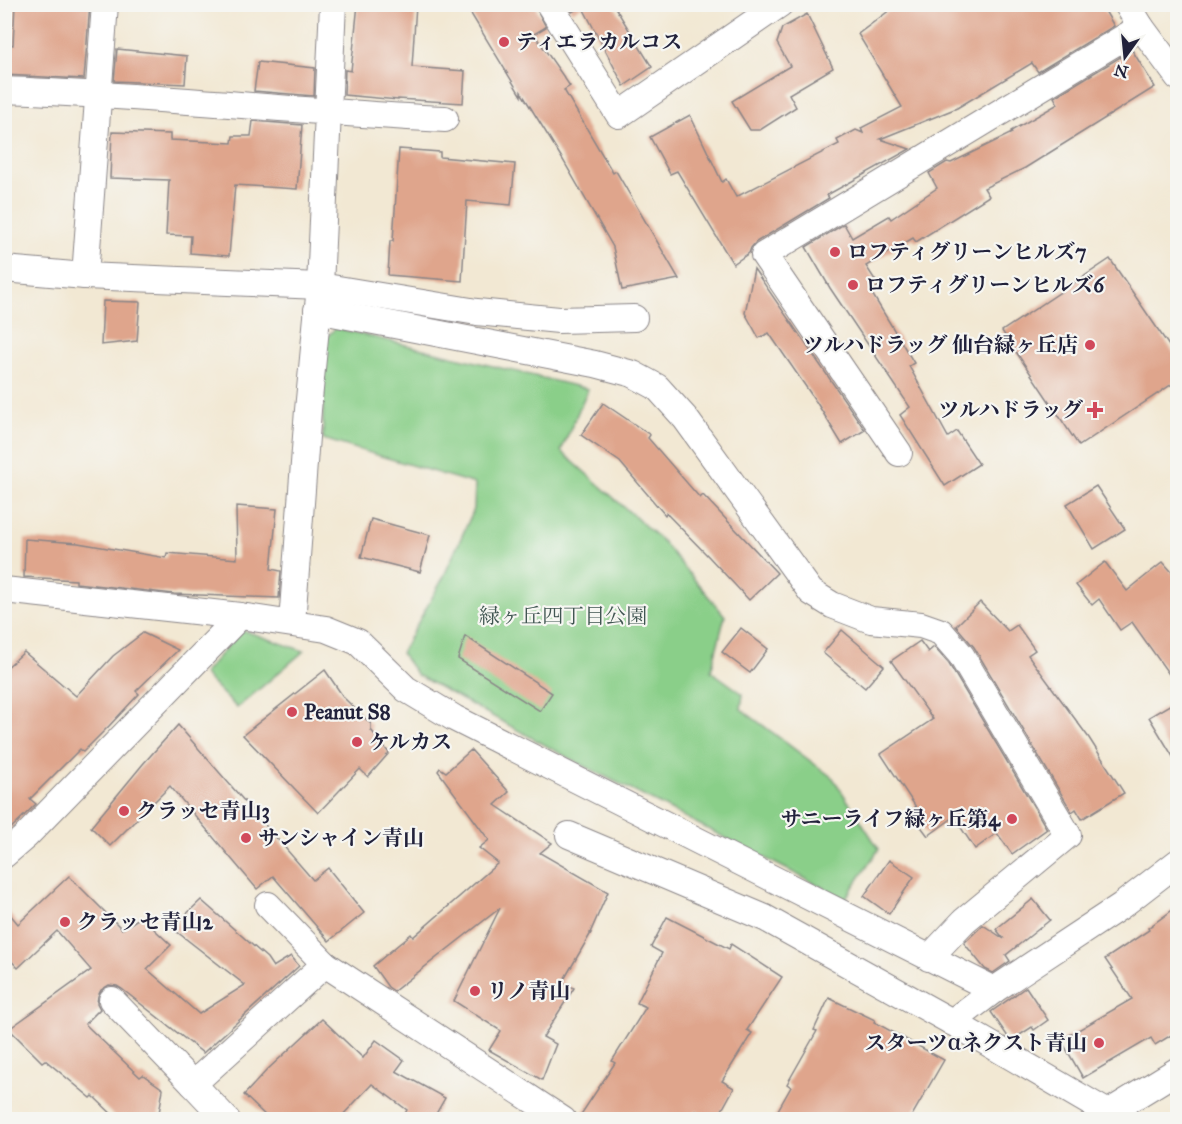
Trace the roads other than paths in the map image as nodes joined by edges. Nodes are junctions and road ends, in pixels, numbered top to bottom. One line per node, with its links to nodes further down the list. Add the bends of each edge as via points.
1 (105, 4): 9 (street)
2 (333, 4): 10 (street)
3 (549, 4): 4 (street, via 619,115)
4 (780, 4)
5 (1127, 4): 6 (street)
6 (1141, 27): 7 (street); 16 (street, via 764,255)
7 (1178, 77)
8 (4, 90): 9 (street)
9 (98, 93): 10 (street); 13 (street)
10 (328, 113): 11 (street); 14 (street)
11 (445, 119)
12 (4, 269): 13 (street)
13 (85, 276): 14 (street)
14 (318, 298): 15 (street, via 559,320); 19 (street); 24 (street, via 633,374 657,387 685,418 811,592 871,620 921,625 941,632 961,655 1068,835 964,921)
15 (634, 318)
16 (899, 453)
17 (4, 590): 18 (street)
18 (240, 616): 19 (street); 21 (street)
19 (292, 623): 24 (street, via 327,629 358,642 406,689 454,718)
20 (569, 835): 28 (street, via 765,918)
21 (4, 855)
22 (1178, 862): 26 (street, via 1121,906)
23 (268, 905): 25 (street)
24 (929, 958): 26 (street)
25 (325, 964): 30 (street); 33 (street)
26 (994, 990): 28 (street)
27 (112, 1000): 30 (street)
28 (952, 1022): 31 (street)
29 (1178, 1070): 31 (street)
30 (193, 1084): 32 (street)
31 (1114, 1116)
32 (227, 1119)
33 (563, 1119)

